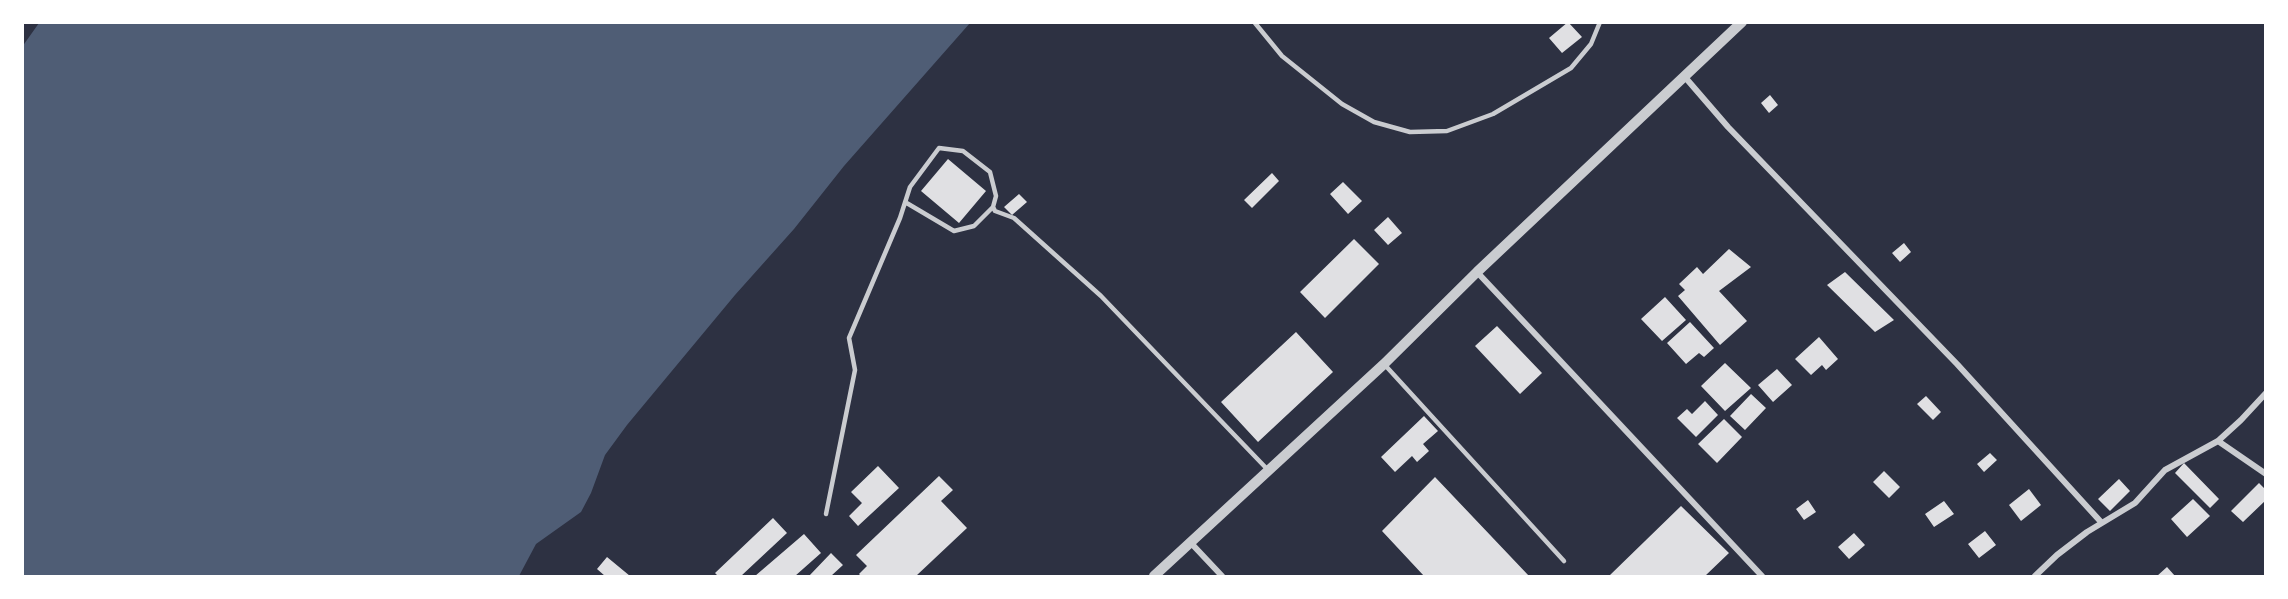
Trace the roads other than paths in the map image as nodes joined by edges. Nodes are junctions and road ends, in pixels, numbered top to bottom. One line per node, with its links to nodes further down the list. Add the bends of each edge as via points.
1 (1600, 22): 3 (lane, via 1591,44 1571,68 1493,114 1447,131 1410,132 1374,122 1342,104 1282,56)
2 (1742, 22): 4 (street)
3 (1255, 23)
4 (1684, 76): 7 (street); 14 (street)
5 (905, 202): 6 (lane, via 954,231 974,226); 6 (lane, via 910,187 939,148 963,151 990,172 996,196); 13 (lane, via 849,338 855,370)
6 (993, 207): 11 (lane, via 995,212 1014,218 1101,296)
7 (1477, 272): 8 (street); 19 (street)
8 (1384, 364): 11 (street); 16 (lane)
9 (2265, 393): 10 (street)
10 (2218, 441): 12 (street); 14 (street, via 2165,470 2135,503)
11 (1268, 470): 15 (street)
12 (2265, 474)
13 (826, 514)
14 (2102, 522): 20 (street)
15 (1190, 542): 17 (street); 18 (street)
16 (1564, 561)
17 (1154, 576)
18 (1222, 576)
19 (1762, 576)
20 (2035, 576)

